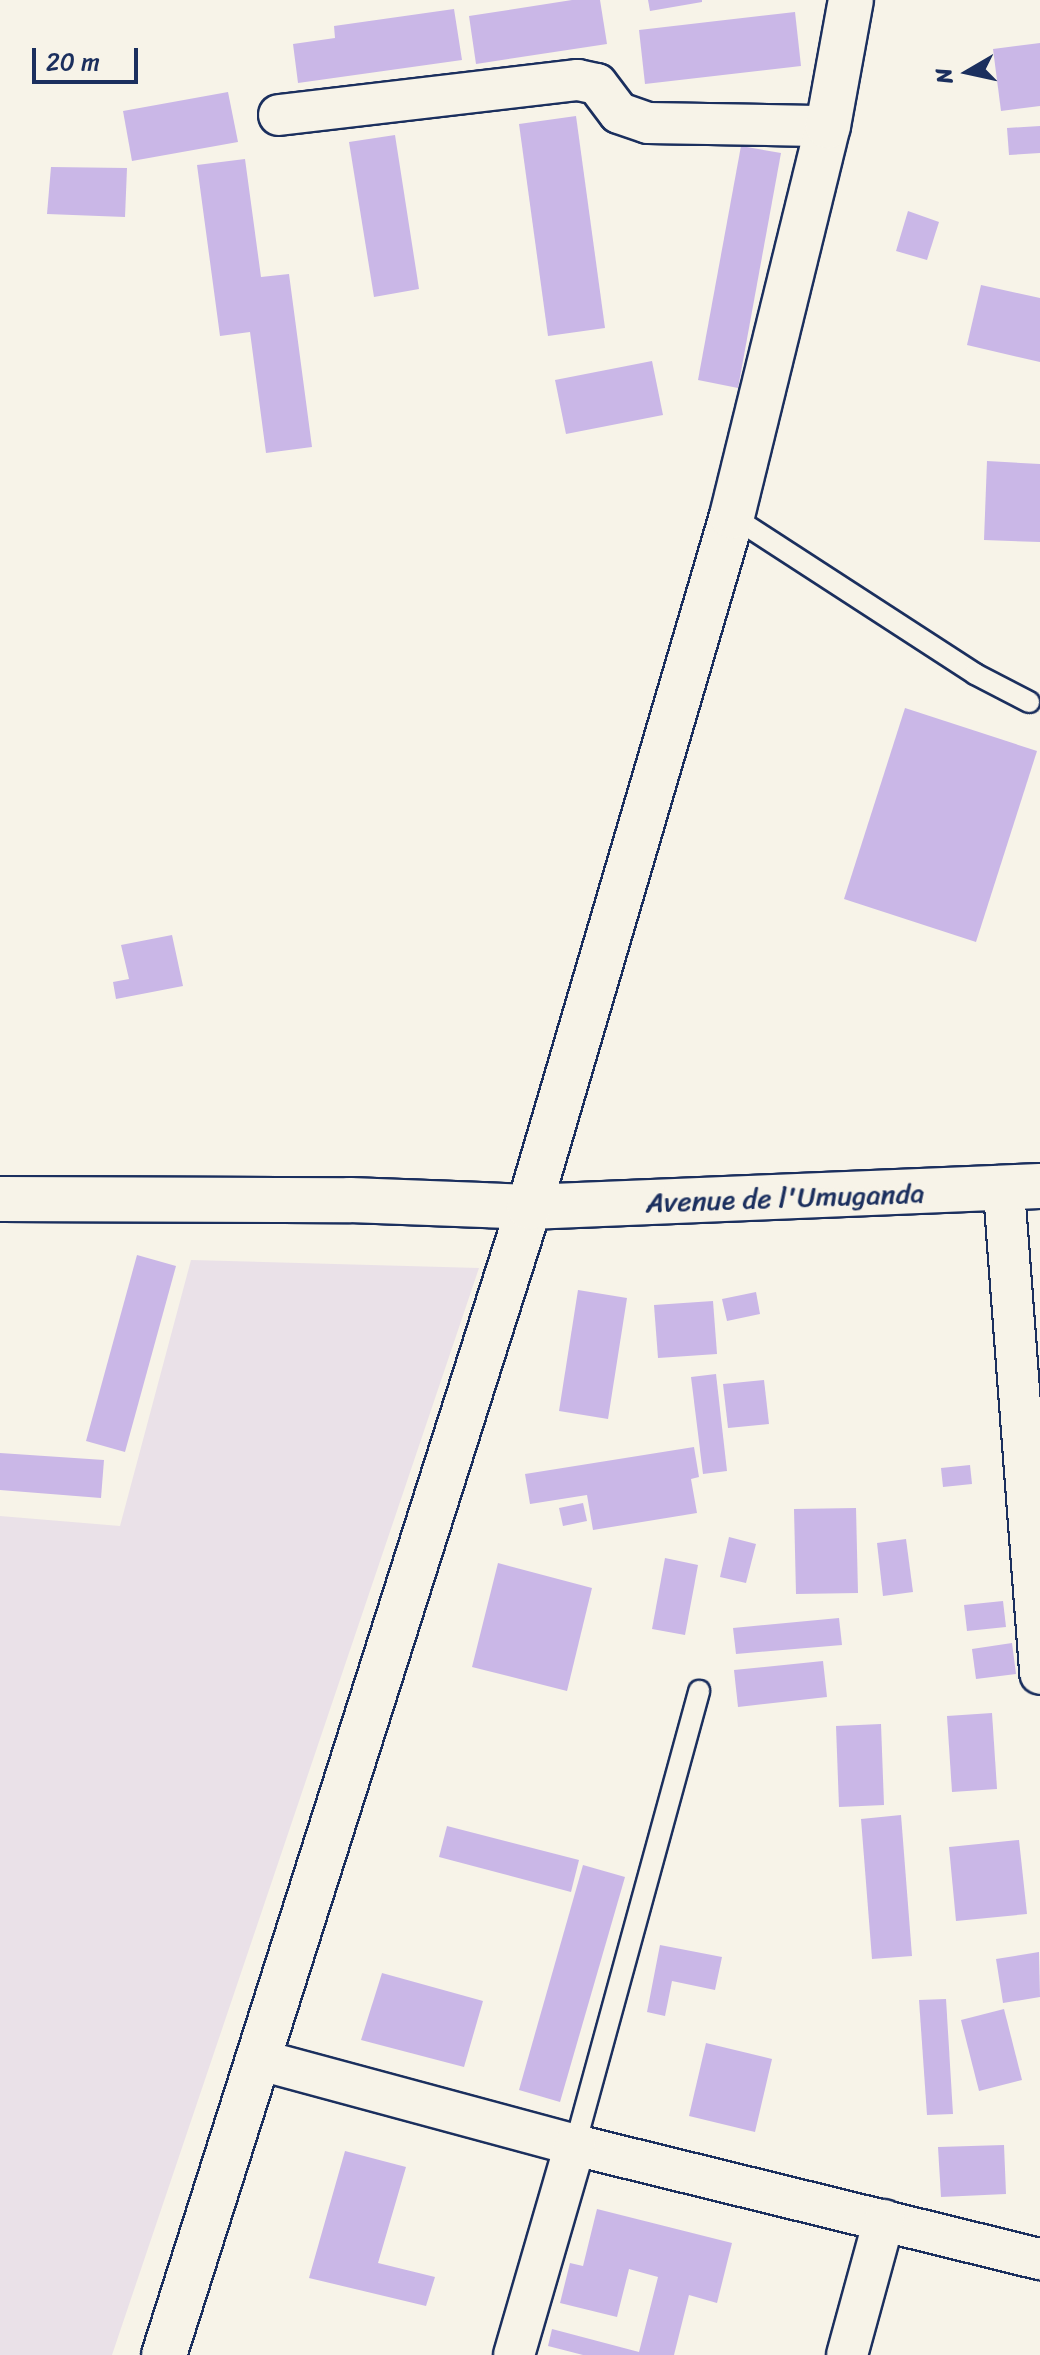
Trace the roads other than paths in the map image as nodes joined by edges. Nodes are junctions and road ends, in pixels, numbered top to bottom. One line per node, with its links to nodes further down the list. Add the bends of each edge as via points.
1 (851, 0): 3 (street)
2 (279, 115): 3 (street, via 578,80 597,84 619,113 648,123)
3 (828, 126): 4 (street)
4 (732, 516): 5 (lane, via 975,674); 8 (street)
5 (1029, 702)
6 (1022, 1188): 8 (street, Avenue de l'Umuganda); 9 (street)
7 (0, 1199): 8 (street, Avenue de l'Umuganda, via 350,1200)
8 (529, 1207): 11 (street)
9 (1040, 1674)
10 (699, 1691): 12 (lane)
11 (260, 2060): 12 (street); 15 (street)
12 (575, 2145): 13 (street); 16 (street)
13 (884, 2220): 14 (street); 17 (street)
14 (1040, 2259)
15 (164, 2355)
16 (514, 2355)
17 (847, 2355)

